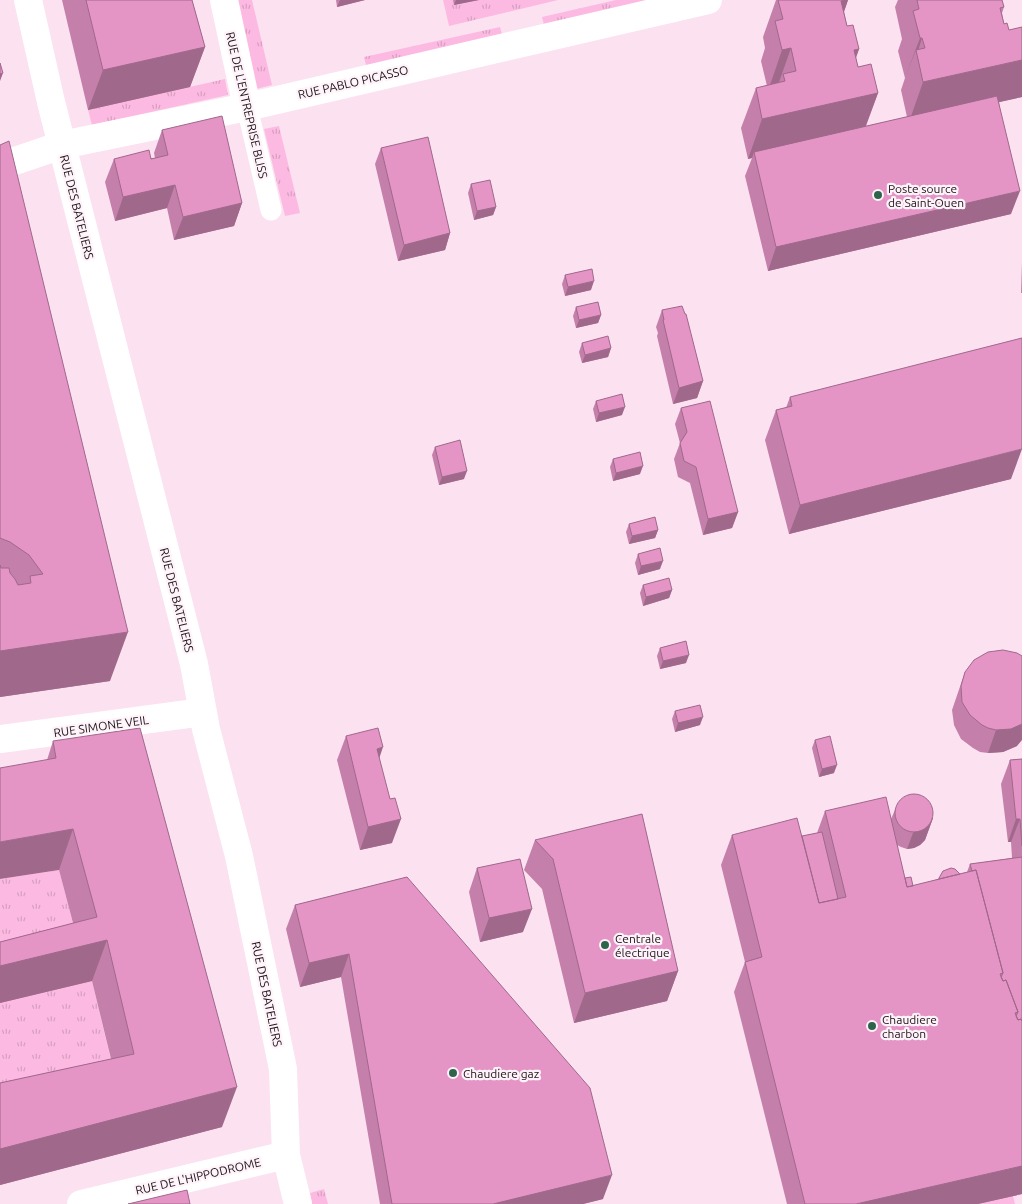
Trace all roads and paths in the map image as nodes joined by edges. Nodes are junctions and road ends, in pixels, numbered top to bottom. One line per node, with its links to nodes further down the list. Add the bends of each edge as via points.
1 (28, 0): 5 (street, RUE DES BATELIERS)
2 (224, 0): 4 (street, RUE DE L'ENTREPRISE BLISS)
3 (708, 0): 4 (street, RUE PABLO PICASSO)
4 (248, 106): 5 (street, RUE PABLO PICASSO); 7 (street, RUE DE L'ENTREPRISE BLISS)
5 (62, 145): 6 (street, RUE PABLO PICASSO); 8 (street, RUE DES BATELIERS, via 194,664)
6 (0, 166)
7 (271, 210)
8 (203, 712): 9 (street, RUE SIMONE VEIL); 10 (street, RUE DES BATELIERS, via 239,856 282,1069)
9 (0, 739)
10 (286, 1155): 11 (street, RUE DE L'HIPPODROME); 12 (street, RUE DES BATELIERS)
11 (81, 1204)
12 (298, 1204)

